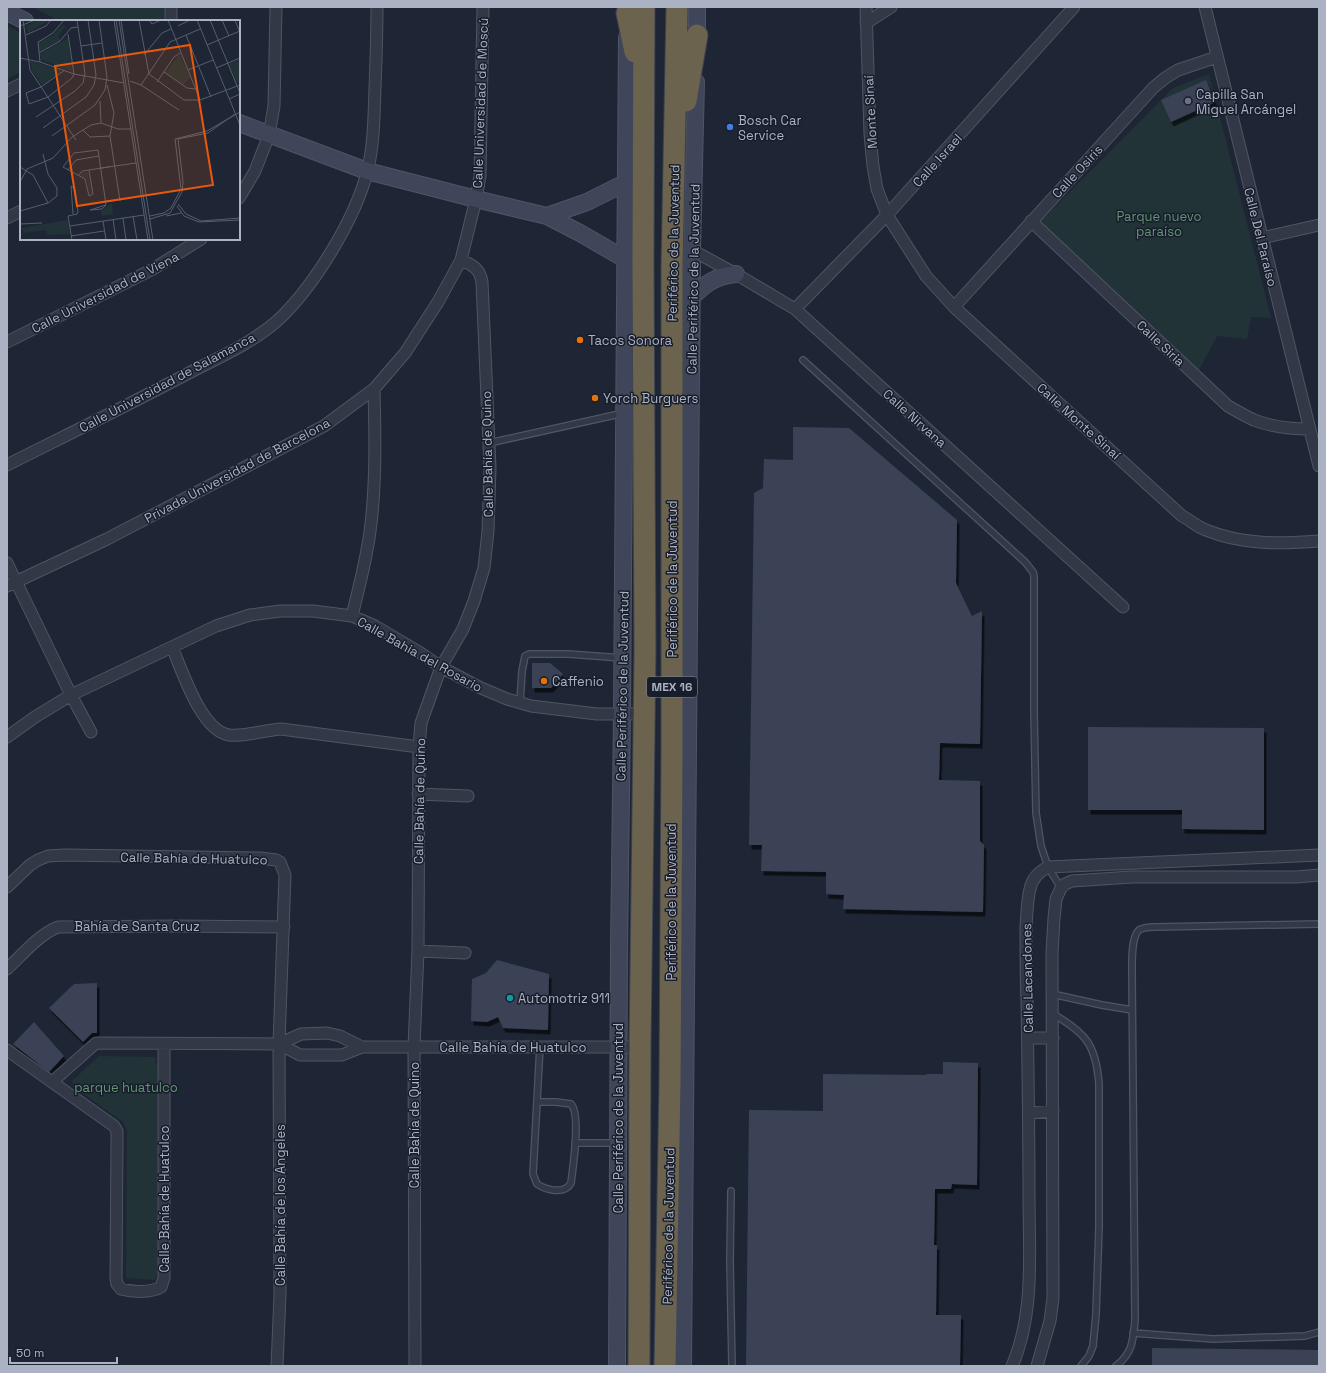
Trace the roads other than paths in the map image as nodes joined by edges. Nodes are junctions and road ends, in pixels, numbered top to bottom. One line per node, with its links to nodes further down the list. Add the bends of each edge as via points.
1 (171, 7): 14 (street)
2 (276, 7): 21 (street, via 274,106)
3 (377, 7): 22 (street, Calle Universidad de Salamanca, via 374,139)
4 (483, 7): 26 (street, Calle Universidad de Moscú, via 480,176)
5 (677, 7): 23 (highway, Periférico de la Juventud / MEX 16)
6 (697, 7): 16 (main road, Calle Periférico de la Juventud)
7 (866, 7): 15 (street, Monte Sinaí)
8 (891, 7): 15 (street)
9 (1074, 7): 28 (street, Calle Israel)
10 (1206, 7): 17 (street, Calle Del Paraíso)
11 (633, 9): 24 (main road); 24 (highway, Periférico de la Juventud / MEX 16, via 644,93)
12 (7, 12): 13 (main road)
13 (23, 20)
14 (171, 20)
15 (866, 23): 28 (street, Monte Sinaí, via 873,166 877,189)
16 (697, 35): 23 (highway); 35 (main road, Calle Periférico de la Juventud)
17 (1217, 57): 31 (street, Calle Osiris, via 1178,70 1153,88); 33 (street, Calle Del Paraíso)
18 (20, 84): 19 (street)
19 (7, 91)
20 (240, 124): 21 (main road)
21 (270, 135): 22 (main road); 25 (street)
22 (368, 171): 26 (main road); 48 (street, Calle Universidad de Salamanca, via 342,234 314,278 295,303 276,321 242,345 135,402)
23 (674, 173): 103 (highway, Periférico de la Juventud / MEX 16, via 670,1083)
24 (635, 183): 29 (main road); 37 (highway, Periférico de la Juventud / MEX 16)
25 (240, 196)
26 (476, 199): 29 (main road); 36 (street, Privada Universidad de Barcelona)
27 (20, 212): 30 (street)
28 (887, 215): 40 (street, Calle Monte Sinaí, via 926,276); 41 (street, Calle Israel)
29 (547, 216): 37 (main road)
30 (7, 218)
31 (1031, 221): 40 (street, Calle Osiris); 46 (street, Calle Siria, via 1228,406 1253,420 1270,425 1286,429)
32 (1319, 225): 33 (street)
33 (1262, 238): 46 (street, Calle Del Paraíso)
34 (199, 240): 42 (street, Calle Universidad de Viena, via 153,269)
35 (692, 250): 38 (street, Calle Nirvana); 39 (main road, Calle Periférico de la Juventud)
36 (461, 260): 44 (street, Privada Universidad de Barcelona, via 438,302 404,353); 47 (street, Calle Bahía de Quino, via 474,266 481,276)
37 (634, 260): 45 (main road, Calle Periférico de la Juventud); 61 (highway, Periférico de la Juventud / MEX 16, via 646,651)
38 (736, 274): 39 (main road, via 714,279); 41 (street, Calle Nirvana)
39 (692, 297): 104 (main road, Calle Periférico de la Juventud)
40 (954, 307): 50 (street, Calle Monte Sinaí, via 1182,516 1204,530 1228,538 1256,542)
41 (795, 309): 53 (street, Calle Nirvana)
42 (7, 342)
43 (804, 360): 68 (lane, via 1033,572 1036,813 1041,846)
44 (374, 389): 52 (street, Privada Universidad de Barcelona, via 324,426 107,539); 54 (street, via 375,458 372,514 367,550)
45 (624, 413): 47 (lane); 56 (main road, Calle Periférico de la Juventud)
46 (1310, 429): 49 (street, Calle Del Paraíso)
47 (489, 443): 57 (street, Calle Bahía de Quino, via 488,531 484,568 463,629)
48 (7, 464)
49 (1319, 466)
50 (1319, 541)
51 (7, 563): 52 (street)
52 (11, 584): 58 (street)
53 (1123, 607)
54 (352, 616): 55 (street, Calle Bahia del Rosario, via 313,611 280,611 250,615 216,626); 57 (street, Calle Bahia del Rosario, via 392,635)
55 (172, 647): 58 (street, Calle Bahia del Rosario); 64 (street, via 201,710 220,732 235,735 281,729)
56 (622, 658): 59 (lane, via 529,654 525,656 522,671); 60 (main road, Calle Periférico de la Juventud)
57 (441, 667): 59 (street, Calle Bahia del Rosario, via 481,688); 64 (street, Calle Bahía de Quino, via 421,723)
58 (70, 695): 62 (street); 63 (street, Calle Bahia del Rosario)
59 (520, 703): 60 (street, Calle Bahia del Rosario, via 565,711)
60 (622, 714): 61 (street, Calle Bahia del Rosario); 87 (main road, Calle Periférico de la Juventud)
61 (644, 714): 88 (highway, Periférico de la Juventud / MEX 16)
62 (91, 732)
63 (7, 737)
64 (419, 747): 65 (street, Calle Bahía de Quino)
65 (418, 794): 66 (street); 74 (street, Calle Bahía de Quino)
66 (468, 796)
67 (1319, 855): 68 (street)
68 (1048, 867): 71 (lane); 80 (street, Calle Lacandones, via 1032,880 1029,890 1025,955)
69 (1319, 875): 71 (street, via 1132,877 1082,880 1065,884)
70 (7, 887): 73 (street, Calle Bahía de Huatulco, via 30,865 48,856 269,858 280,862 285,875)
71 (1061, 888): 77 (street, Calle Lacandones, via 1056,899 1054,918)
72 (1319, 924): 78 (lane, via 1143,928 1136,934 1133,945)
73 (284, 927): 76 (street, Bahía de Santa Cruz, via 58,927 42,936); 83 (street, Calle Bahía de Huatulco)
74 (418, 951): 75 (street); 86 (street, Calle Bahía de Quino)
75 (465, 953)
76 (7, 969)
77 (1052, 994): 78 (lane); 79 (street, Calle Lacandones)
78 (1132, 1010): 98 (lane)
79 (1053, 1014): 81 (street, Calle Lacandones); 108 (lane, via 1068,1022 1090,1044 1099,1084 1096,1314 1093,1346 1089,1356)
80 (1028, 1038): 81 (street); 93 (street, Calle Lacandones)
81 (1053, 1038): 92 (street, Calle Lacandones)
82 (164, 1044): 83 (street, Calle Bahía de Huatulco); 90 (street, Calle Bahía de Huatulco, via 96,1043); 90 (street, Calle Bahía de Huatulco, via 164,1268 163,1283 159,1288 124,1290 117,1284 117,1131 114,1126)
83 (279, 1044): 85 (street, Calle Bahía de Huatulco, via 300,1055 342,1055); 85 (street, Calle Bahía de Huatulco, via 301,1034 327,1033 340,1036); 99 (street, Calle Bahía de los Angeles, via 280,1294)
84 (540, 1046): 86 (street, Calle Bahía de Huatulco); 87 (street, Calle Bahía de Huatulco); 91 (lane)
85 (362, 1047): 86 (street, Calle Bahía de Huatulco)
86 (414, 1047): 100 (street, Calle Bahía de Quino)
87 (619, 1047): 88 (street, Calle Bahía de Huatulco); 95 (main road, Calle Periférico de la Juventud)
88 (640, 1047): 102 (highway, Periférico de la Juventud / MEX 16)
89 (7, 1050): 90 (street, Calle Bahía de Huatulco)
90 (52, 1082)
91 (537, 1102): 94 (lane, via 571,1104 575,1110); 94 (lane, via 533,1174 537,1184 551,1189 569,1188)
92 (1053, 1112): 93 (street); 107 (street, Calle Lacandones, via 1053,1298 1050,1321)
93 (1029, 1113): 106 (street, Calle Lacandones, via 1028,1294 1023,1332)
94 (575, 1142): 95 (lane)
95 (618, 1143): 101 (main road, Calle Periférico de la Juventud)
96 (731, 1191): 105 (lane)
97 (1319, 1332): 98 (lane, via 1305,1336 1213,1339)
98 (1134, 1333): 109 (lane, via 1130,1351)
99 (277, 1366)
100 (415, 1366)
101 (617, 1366)
102 (639, 1366)
103 (665, 1366)
104 (683, 1366)
105 (732, 1366)
106 (1012, 1366)
107 (1037, 1366)
108 (1080, 1366)
109 (1116, 1366)

